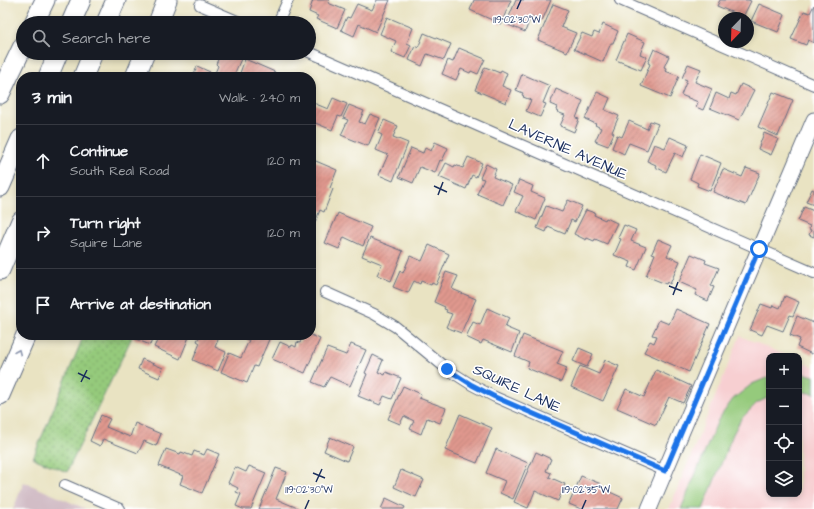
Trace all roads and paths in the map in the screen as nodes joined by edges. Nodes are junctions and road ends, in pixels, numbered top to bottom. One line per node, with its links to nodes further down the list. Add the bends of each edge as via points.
1 (45, 0): 8 (highway)
2 (82, 0): 9 (highway)
3 (116, 0): 10 (highway)
4 (167, 0): 11 (highway)
5 (288, 0): 13 (street)
6 (620, 0): 22 (street)
7 (200, 4): 12 (street)
8 (37, 16)
9 (74, 16)
10 (109, 16)
11 (161, 16)
12 (227, 16)
13 (281, 16)
14 (316, 55): 28 (street, LAVERNE AVENUE)
15 (16, 60): 23 (highway)
16 (55, 60): 19 (highway)
17 (90, 60): 20 (highway)
18 (142, 60): 21 (highway)
19 (50, 72)
20 (85, 72)
21 (137, 72)
22 (814, 85)
23 (0, 94)
24 (814, 120): 28 (street)
25 (16, 151): 26 (highway)
26 (0, 188)
27 (16, 233): 29 (highway)
28 (759, 249): 30 (street, LAVERNE AVENUE); 34 (street)
29 (0, 270)
30 (814, 273)
31 (325, 292): 34 (street, SQUIRE LANE, via 396,327 447,369 472,385)
32 (24, 340): 33 (highway, one-way to 32)
33 (0, 396)
34 (665, 471): 37 (street)
35 (65, 485): 36 (street)
36 (120, 509)
37 (649, 509)

